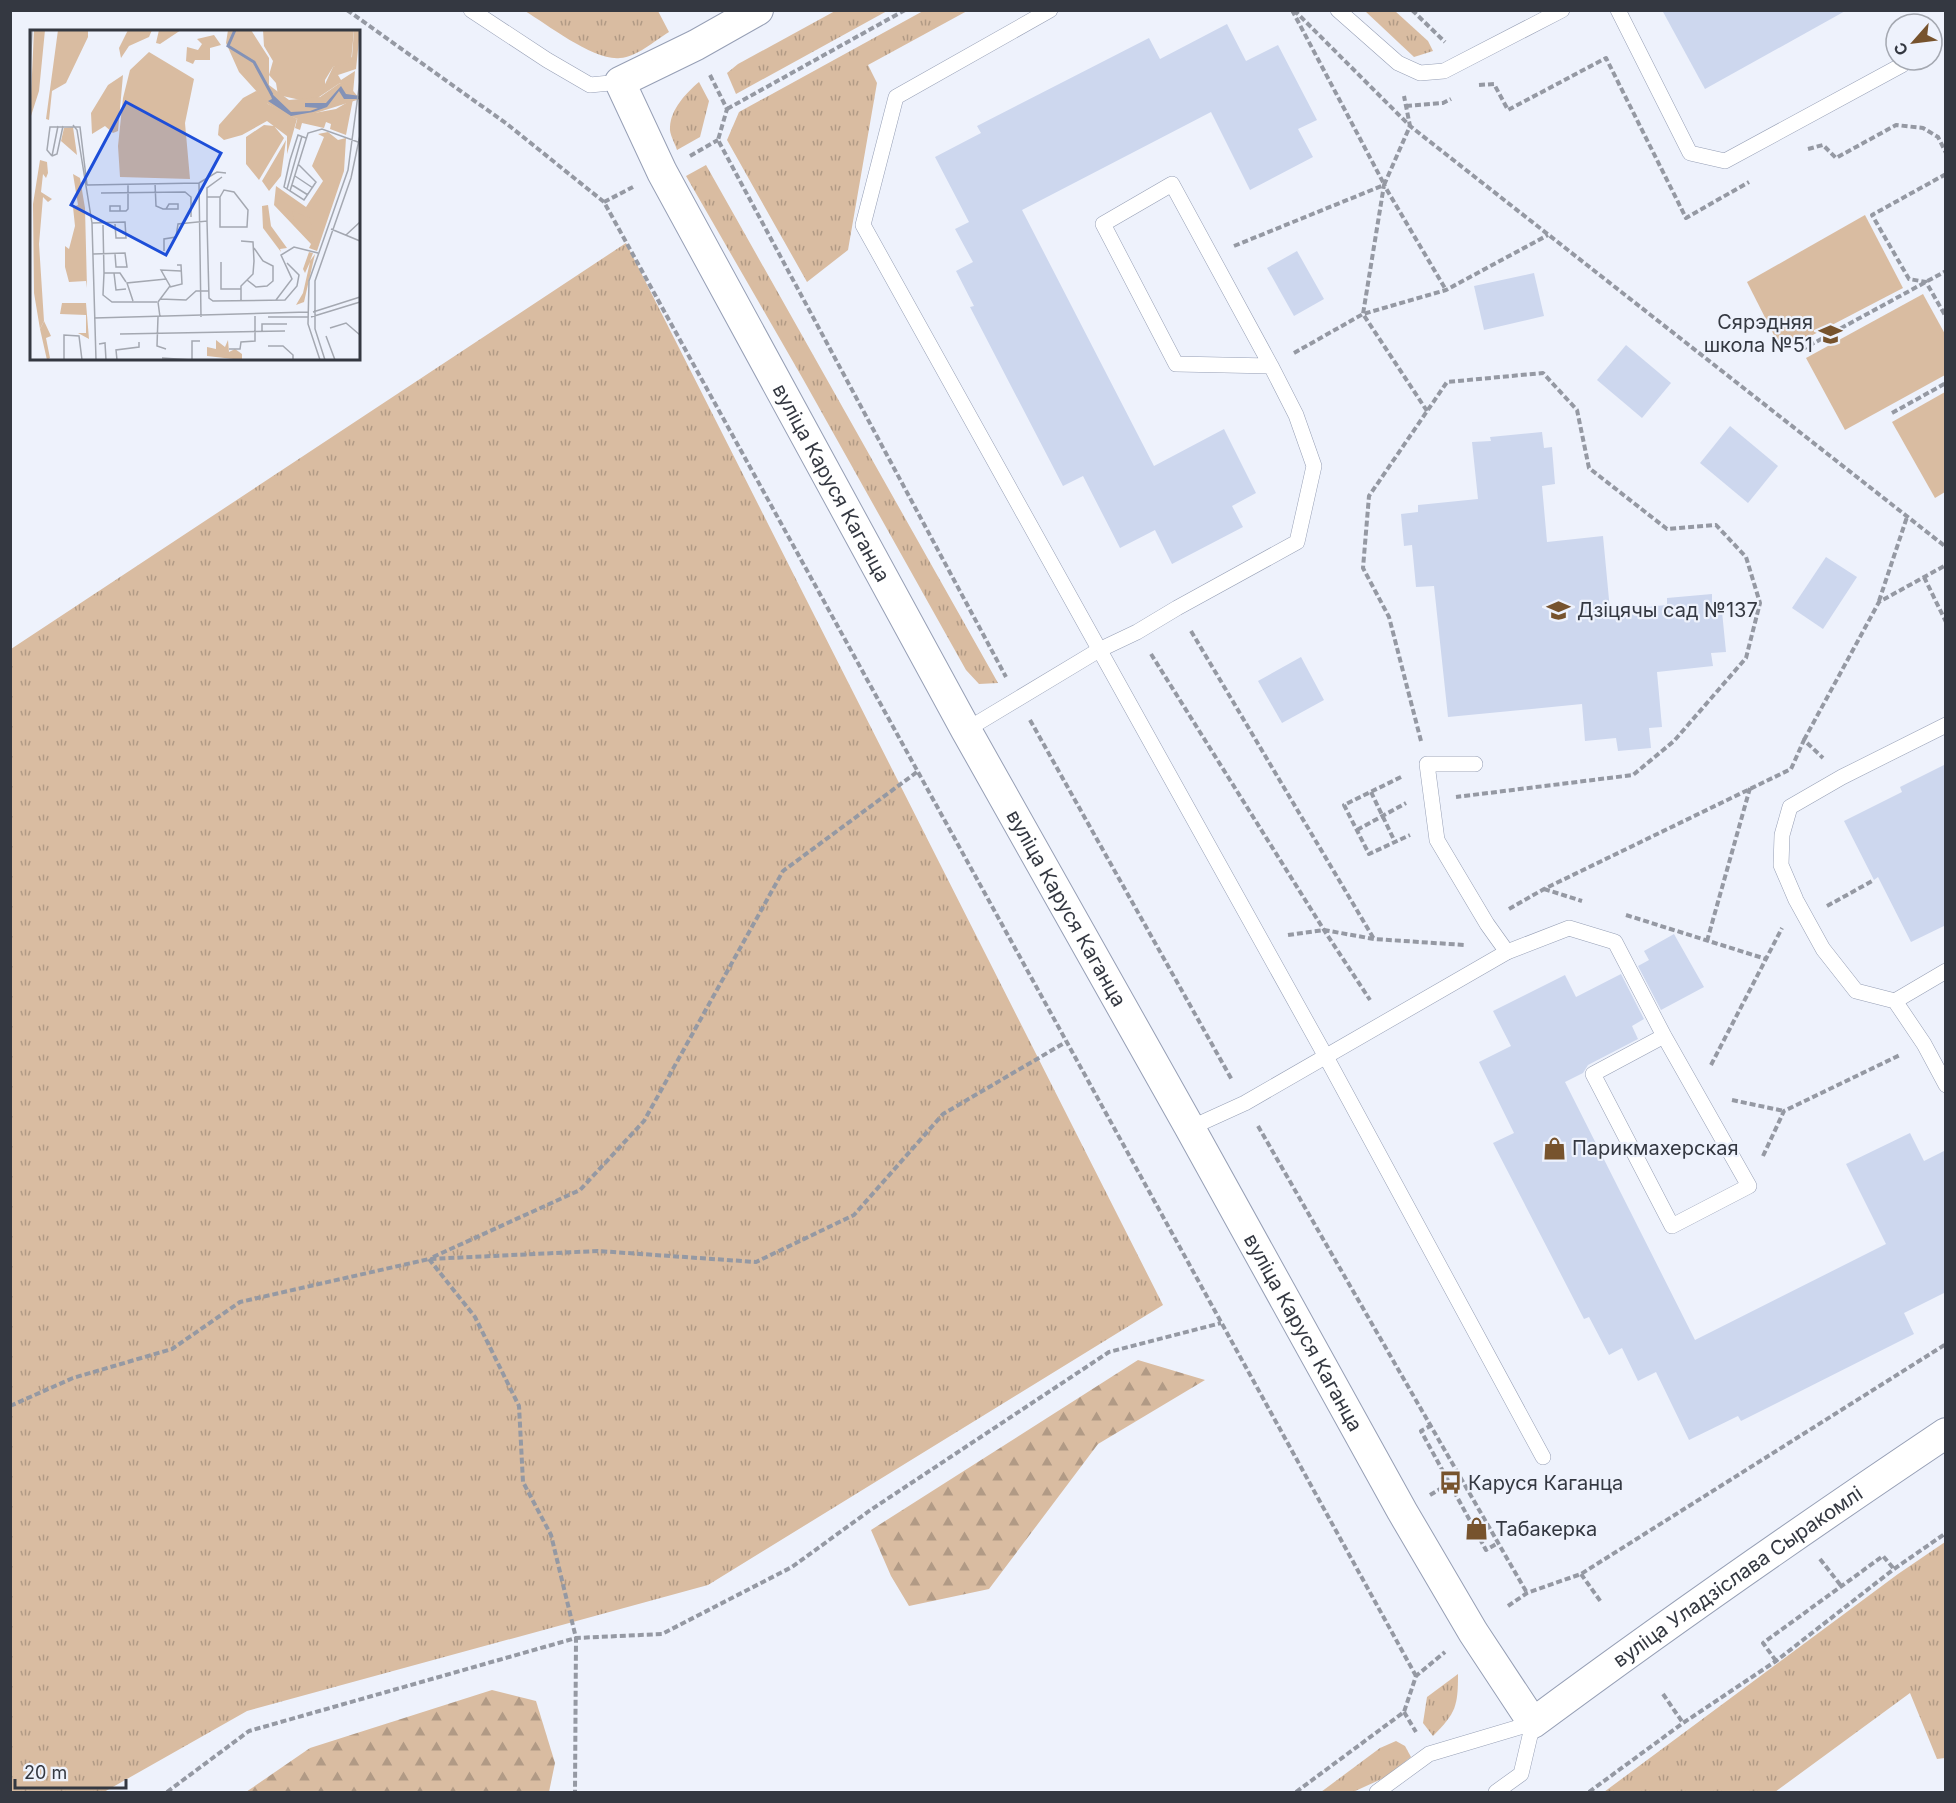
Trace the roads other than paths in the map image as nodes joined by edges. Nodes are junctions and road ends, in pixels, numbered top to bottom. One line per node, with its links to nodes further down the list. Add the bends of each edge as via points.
1 (471, 10): 8 (lane, via 590,85)
2 (758, 10): 8 (street)
3 (1050, 10): 10 (lane, via 896,96 863,225)
4 (1338, 10): 5 (lane, via 1398,63 1420,73 1444,71)
5 (1562, 10)
6 (1618, 10): 7 (lane, via 1690,153 1725,161)
7 (1889, 72)
8 (620, 81): 12 (street, вуліца Каруся Каганца, via 662,172)
9 (1271, 366): 9 (lane, via 1176,364 1103,224 1172,184); 10 (lane, via 1296,416 1314,466 1298,543)
10 (1099, 650): 12 (lane); 18 (lane)
11 (1946, 725): 16 (lane, via 1790,807 1782,835 1781,865 1823,949 1856,991)
12 (966, 730): 20 (street, вуліца Каруся Каганца)
13 (1475, 764): 14 (lane, via 1427,764 1437,840)
14 (1508, 952): 17 (lane, via 1569,927 1615,942); 18 (lane)
15 (1946, 971): 16 (lane)
16 (1895, 1001): 19 (lane)
17 (1664, 1036): 17 (lane, via 1593,1074 1672,1226 1749,1186)
18 (1325, 1055): 20 (lane, via 1245,1103); 22 (lane)
19 (1946, 1085)
20 (1190, 1128): 23 (street, вуліца Каруся Каганца, via 1425,1551)
21 (1946, 1434): 23 (street, вуліца Уладзіслава Сыракомлі, via 1800,1531)
22 (1543, 1458)
23 (1533, 1723): 24 (lane, вуліца Уладзіслава Сыракомлі, via 1430,1754); 25 (lane, via 1521,1774)
24 (1377, 1792)
25 (1496, 1792)

